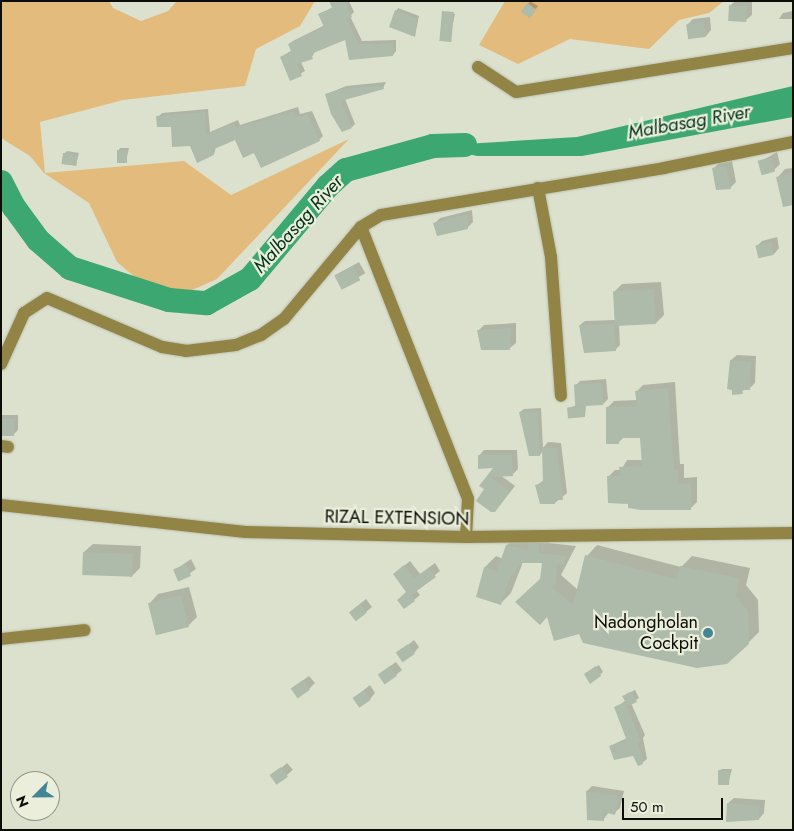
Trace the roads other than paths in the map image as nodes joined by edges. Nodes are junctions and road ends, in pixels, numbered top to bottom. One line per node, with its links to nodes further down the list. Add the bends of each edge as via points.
1 (793, 48): 2 (street, via 516,92)
2 (478, 67)
3 (793, 142): 4 (street, via 664,168)
4 (538, 188): 5 (street, via 381,215); 7 (street, via 551,258)
5 (361, 227): 6 (street, via 284,318 260,335 236,345 186,351 162,347 47,298 24,313); 10 (street, via 468,499)
6 (1, 364)
7 (561, 396)
8 (1, 505): 10 (street, RIZAL EXTENSION, via 246,532)
9 (793, 533): 10 (street, RIZAL EXTENSION)
10 (466, 537)
11 (85, 630): 12 (street)
12 (1, 639)

